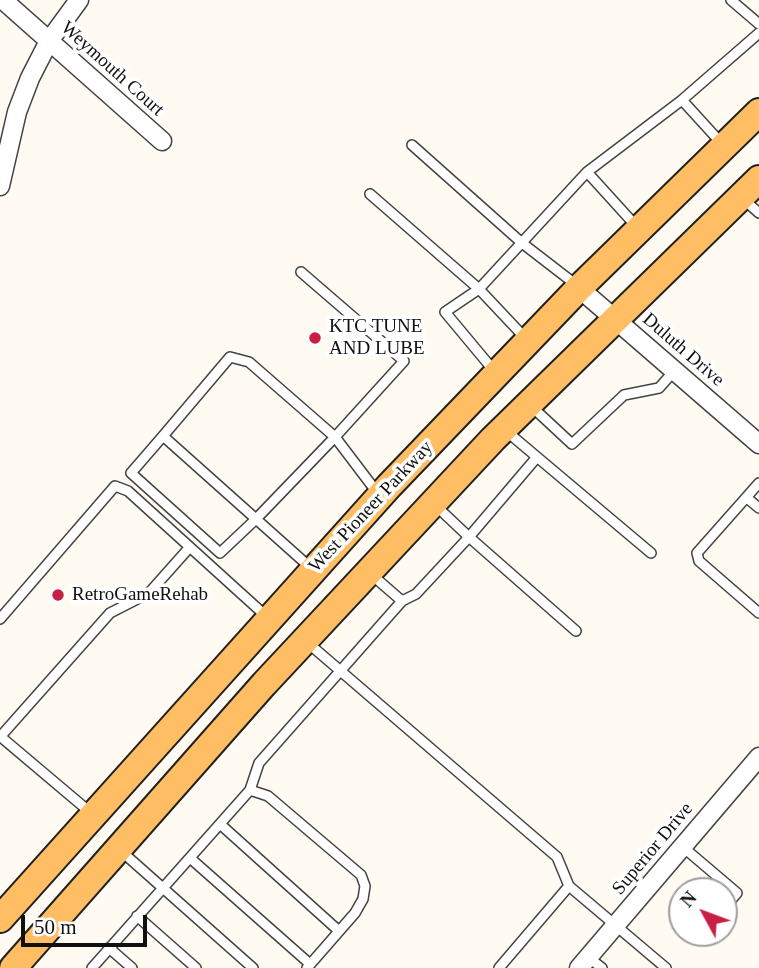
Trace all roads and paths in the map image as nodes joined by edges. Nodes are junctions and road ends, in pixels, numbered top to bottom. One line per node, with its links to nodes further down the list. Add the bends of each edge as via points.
1 (3, 0): 6 (street, Weymouth Court)
2 (79, 0): 6 (street)
3 (731, 0): 4 (lane)
4 (759, 24)
5 (759, 33): 7 (lane)
6 (49, 41): 9 (street, Weymouth Court); 13 (street, via 18,111)
7 (682, 100): 11 (lane); 12 (lane)
8 (759, 112): 11 (main road, West Pioneer Parkway)
9 (162, 141)
10 (412, 145): 17 (lane)
11 (724, 147): 16 (main road, West Pioneer Parkway)
12 (587, 172): 16 (lane); 17 (lane)
13 (0, 186)
14 (370, 194): 20 (lane)
15 (753, 196): 21 (main road)
16 (640, 230): 19 (main road, West Pioneer Parkway)
17 (522, 243): 19 (lane); 20 (lane)
18 (302, 272): 28 (lane, via 404,361)
19 (579, 288): 21 (street, Duluth Drive); 22 (main road, West Pioneer Parkway)
20 (479, 289): 22 (lane); 24 (lane, via 445,312)
21 (616, 319): 23 (street, Duluth Drive); 25 (main road)
22 (528, 341): 24 (main road, West Pioneer Parkway)
23 (675, 370): 25 (lane, via 659,388 624,395 572,444); 29 (street, Duluth Drive)
24 (497, 374): 32 (main road, West Pioneer Parkway)
25 (529, 404): 26 (main road)
26 (504, 429): 30 (lane); 34 (main road)
27 (163, 436): 28 (lane, via 230,357 249,362); 36 (lane); 36 (lane, via 131,473 220,553)
28 (335, 437): 32 (lane); 36 (lane)
29 (759, 444)
30 (537, 457): 37 (lane); 39 (lane)
31 (759, 483): 33 (lane)
32 (380, 497): 40 (main road, West Pioneer Parkway)
33 (747, 498): 35 (lane); 43 (lane, via 697,553 699,561)
34 (433, 503): 37 (lane); 41 (main road)
35 (759, 508)
36 (256, 519): 40 (lane)
37 (469, 537): 42 (lane, via 416,594); 46 (lane)
38 (189, 548): 44 (lane); 45 (lane, via 128,491 115,486); 49 (lane, via 149,593 110,613)
39 (651, 553)
40 (313, 570): 44 (main road, West Pioneer Parkway)
41 (369, 572): 42 (lane); 47 (main road)
42 (402, 601): 48 (lane)
43 (759, 613)
44 (268, 618): 52 (main road, West Pioneer Parkway)
45 (0, 619)
46 (576, 631)
47 (305, 640): 48 (lane); 55 (main road)
48 (341, 671): 51 (lane, via 259,763); 58 (lane, via 557,857)
49 (0, 737): 52 (lane)
50 (759, 757): 54 (street, Superior Drive)
51 (250, 790): 53 (lane); 63 (lane, via 268,796 361,875 363,899)
52 (93, 814): 55 (main road); 61 (main road, West Pioneer Parkway)
53 (220, 824): 56 (lane); 63 (lane)
54 (683, 847): 57 (lane); 62 (street, Superior Drive)
55 (118, 849): 59 (lane); 67 (main road)
56 (190, 858): 59 (lane); 66 (lane)
57 (718, 877)
58 (569, 886): 62 (lane); 72 (lane)
59 (163, 887): 60 (lane); 71 (lane)
60 (137, 916): 64 (lane); 70 (lane)
61 (0, 919)
62 (615, 926): 65 (street, Superior Drive); 73 (lane)
63 (339, 931): 66 (lane)
64 (109, 948): 68 (lane); 69 (lane)
65 (590, 964)
66 (308, 966)
67 (13, 968)
68 (92, 968)
69 (132, 968)
70 (196, 968)
71 (253, 968)
72 (499, 968)
73 (666, 968)

